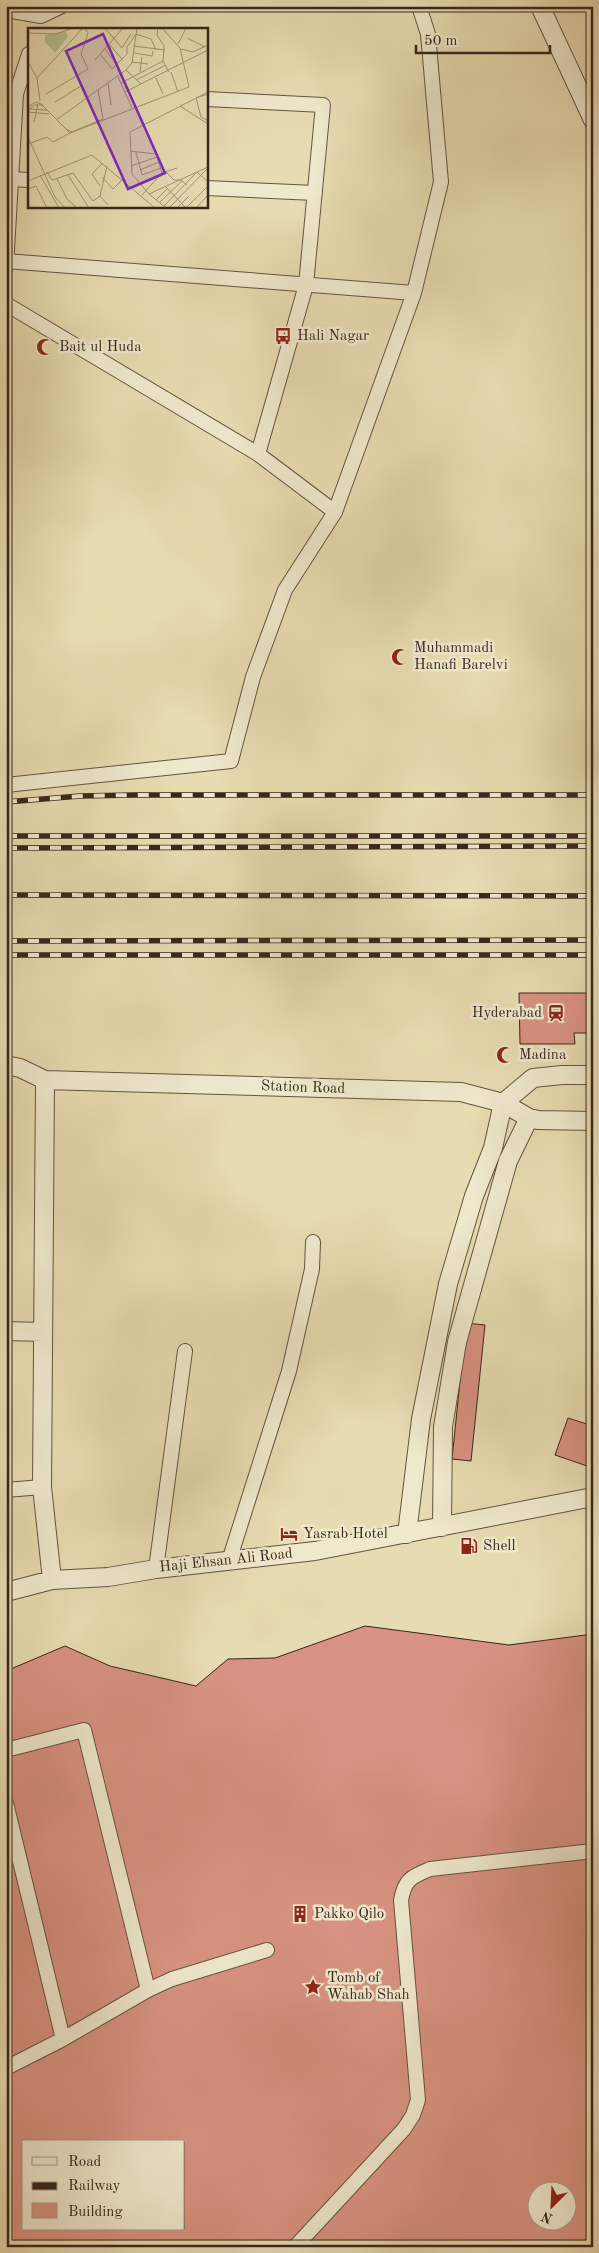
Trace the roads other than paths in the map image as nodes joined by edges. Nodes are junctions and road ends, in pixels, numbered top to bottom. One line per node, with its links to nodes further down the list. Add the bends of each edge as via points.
1 (62, 6): 5 (street)
2 (419, 6): 17 (street, via 428,34 441,182)
3 (540, 6): 9 (street)
4 (6, 10): 5 (street)
5 (39, 22)
6 (28, 60): 7 (street)
7 (23, 89): 10 (street)
8 (208, 99): 13 (street, via 323,105)
9 (593, 120)
10 (11, 179): 11 (street); 14 (street)
11 (28, 180)
12 (208, 188): 13 (street)
13 (314, 193): 16 (street)
14 (6, 261): 15 (street); 16 (street)
15 (6, 267)
16 (306, 284): 17 (street); 19 (street)
17 (414, 293): 20 (street)
18 (6, 304): 19 (street)
19 (258, 454): 20 (street)
20 (335, 512): 21 (street, via 284,590 253,677 230,761)
21 (6, 785)
22 (6, 1065): 24 (street, Station Road)
23 (593, 1075): 25 (street, via 533,1078)
24 (45, 1080): 25 (street, Station Road, via 461,1092); 30 (street)
25 (503, 1103): 26 (street, Station Road); 36 (street, via 492,1148 448,1284 421,1419)
26 (530, 1118): 27 (street); 35 (street, via 508,1161 457,1342 443,1427)
27 (593, 1121)
28 (313, 1242): 37 (street, via 312,1269 289,1371)
29 (6, 1332): 30 (street)
30 (43, 1332): 32 (street)
31 (185, 1351): 38 (street)
32 (42, 1488): 33 (street); 39 (street)
33 (6, 1490)
34 (593, 1497): 35 (street, Haji Ehsan Ali Road)
35 (442, 1527): 36 (street, Haji Ehsan Ali Road)
36 (407, 1534): 37 (street, Haji Ehsan Ali Road, via 315,1552)
37 (229, 1561): 38 (street, Haji Ehsan Ali Road)
38 (156, 1568): 39 (street, Haji Ehsan Ali Road, via 108,1577)
39 (52, 1580): 40 (street, Haji Ehsan Ali Road)
40 (6, 1592)
41 (6, 1750): 45 (street, via 84,1730)
42 (6, 1803): 46 (street)
43 (593, 1851): 48 (street, via 430,1869 411,1877 404,1886 401,1900 418,2100 404,2129)
44 (267, 1950): 45 (street, via 195,1971)
45 (148, 1990): 46 (street)
46 (63, 2039): 47 (street)
47 (6, 2068)
48 (295, 2247)

